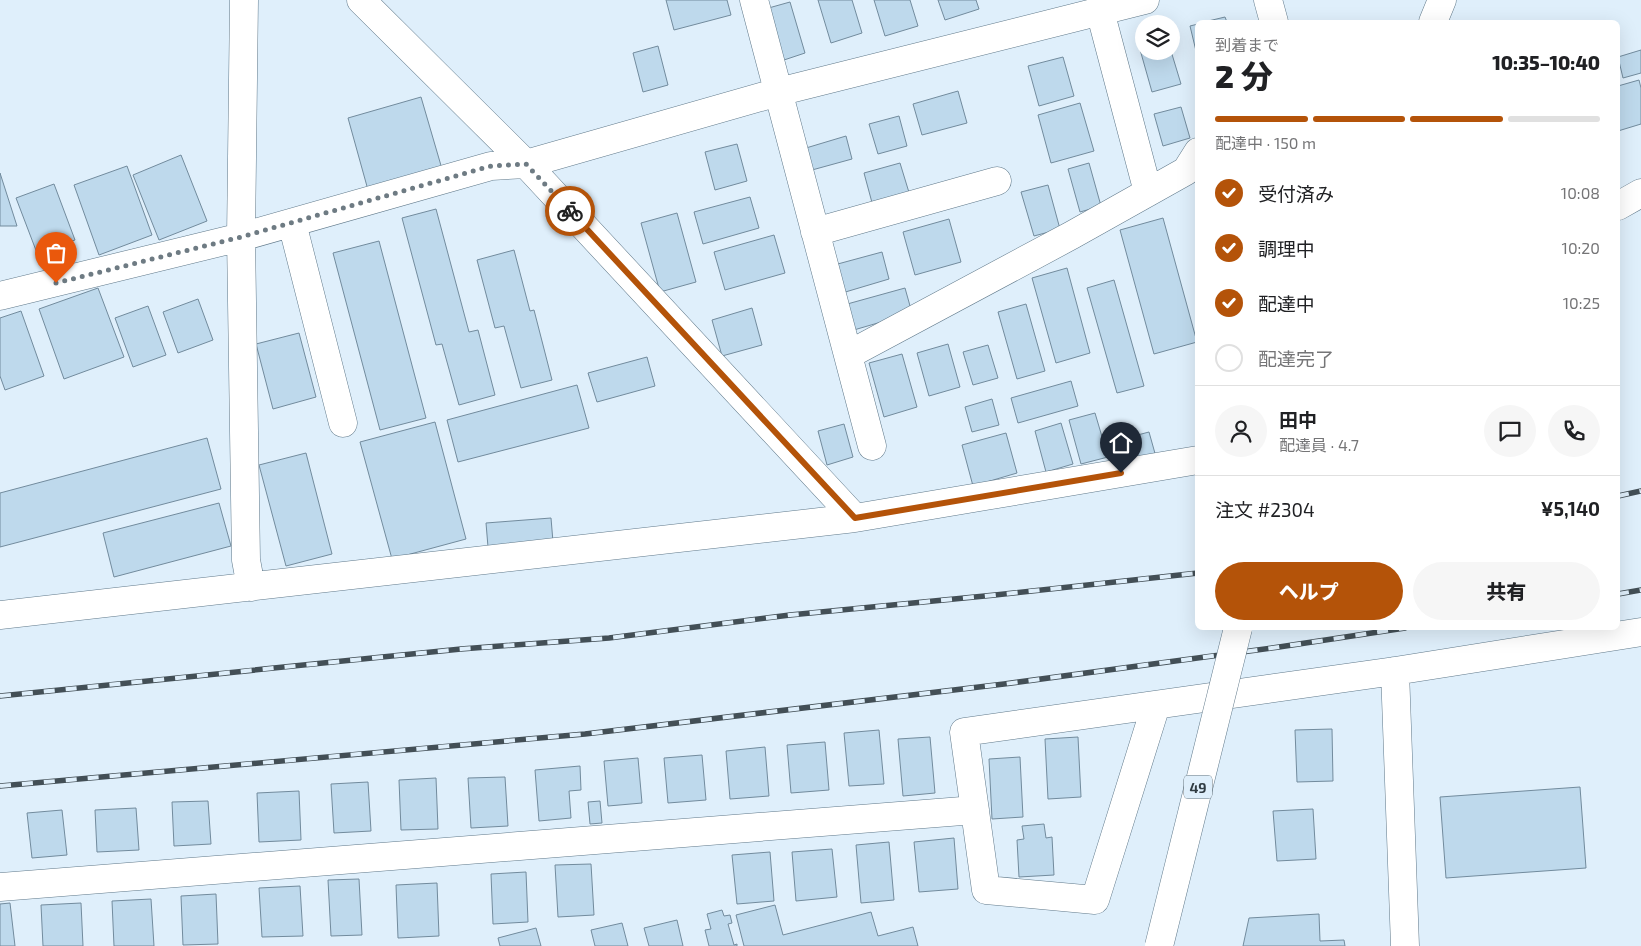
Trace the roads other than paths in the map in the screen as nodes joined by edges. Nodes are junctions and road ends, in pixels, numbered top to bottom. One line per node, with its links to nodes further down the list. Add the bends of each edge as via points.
1 (244, 0): 19 (main road)
2 (361, 0): 12 (main road)
3 (754, 0): 10 (main road)
4 (1145, 0): 7 (main road)
5 (1268, 0): 8 (main road)
6 (1442, 0): 9 (main road)
7 (1100, 11): 10 (main road); 14 (main road)
8 (1273, 20)
9 (1434, 20)
10 (778, 92): 12 (main road); 18 (main road)
11 (1195, 157): 14 (main road, via 1186,171)
12 (526, 164): 17 (main road, via 491,166); 25 (main road)
13 (997, 182): 18 (main road)
14 (1148, 192): 21 (main road)
15 (1641, 193): 16 (main road)
16 (1620, 205)
17 (292, 223): 19 (main road); 22 (main road)
18 (815, 232): 21 (main road)
19 (241, 237): 20 (main road); 26 (main road, via 246,560)
20 (0, 296)
21 (848, 355): 23 (main road)
22 (343, 423)
23 (872, 446)
24 (1195, 461): 25 (main road)
25 (855, 518): 26 (main road)
26 (251, 587): 27 (main road)
27 (0, 615)
28 (1238, 630): 34 (main road, 49, bridge)
29 (1641, 632): 30 (main road)
30 (1395, 671): 31 (main road); 35 (main road)
31 (1156, 705): 32 (main road, via 964,732); 32 (main road, via 1095,900 986,890)
32 (974, 810): 33 (main road)
33 (0, 887)
34 (1159, 946)
35 (1405, 946)

